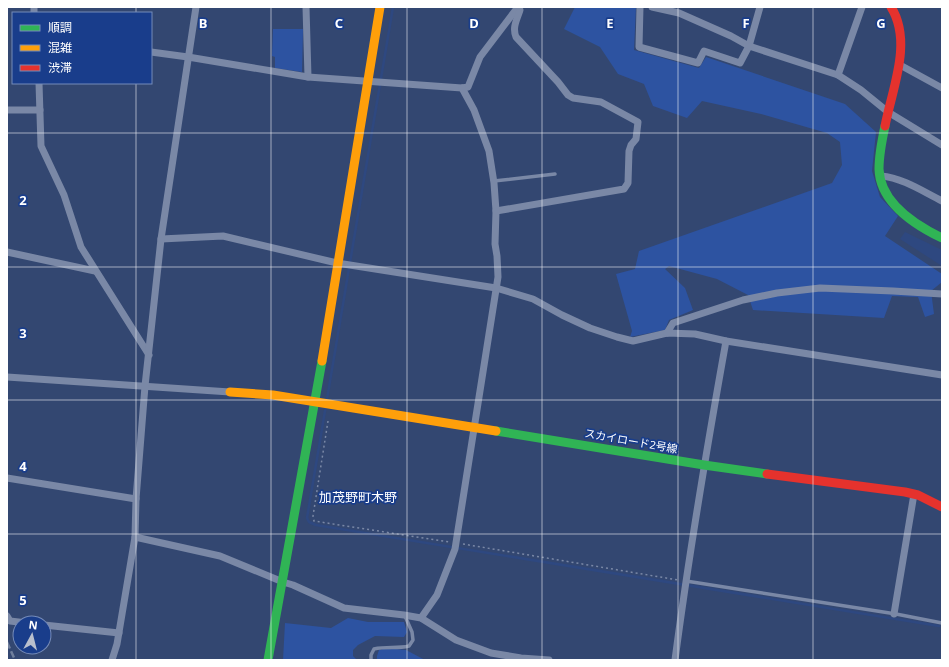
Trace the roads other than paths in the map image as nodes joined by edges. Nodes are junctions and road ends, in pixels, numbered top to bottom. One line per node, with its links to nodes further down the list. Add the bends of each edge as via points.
1 (196, 7): 12 (street)
2 (306, 7): 15 (street)
3 (380, 7): 16 (street)
4 (518, 7): 18 (street, via 480,57 468,87); 28 (street, via 520,10 514,31 516,37 568,95 601,102 638,122 636,139 629,151 628,183 624,189)
5 (640, 7): 10 (street, via 638,47 698,63 704,51 740,63)
6 (652, 7): 10 (street, via 679,13)
7 (760, 7): 10 (street)
8 (862, 7): 14 (street)
9 (890, 7): 13 (street, via 894,11 902,44)
10 (749, 46): 14 (street)
11 (152, 52): 12 (street)
12 (188, 57): 15 (street); 30 (street)
13 (900, 65): 19 (street); 22 (street)
14 (838, 75): 22 (street)
15 (308, 77): 16 (street)
16 (368, 82): 18 (street); 32 (street)
17 (39, 84): 21 (street)
18 (462, 88): 26 (street, via 482,130 489,151)
19 (942, 88)
20 (7, 110): 21 (street)
21 (40, 110): 33 (street, via 41,146 64,195 81,247)
22 (888, 112): 23 (street); 25 (street, via 882,138 879,170)
23 (942, 145)
24 (556, 174): 26 (lane)
25 (881, 176): 27 (street, via 900,180); 29 (street, via 884,188 900,212 925,231)
26 (494, 181): 28 (street)
27 (942, 201)
28 (496, 212): 34 (street)
29 (942, 238)
30 (161, 239): 32 (street, via 222,236); 38 (street)
31 (7, 252): 33 (street)
32 (337, 263): 34 (street); 43 (street)
33 (95, 271): 38 (street)
34 (496, 288): 36 (street, via 533,299 590,328 632,341); 44 (street)
35 (942, 294): 36 (street, via 820,288 777,293 743,300 673,324)
36 (666, 333): 37 (street, via 695,334)
37 (726, 340): 39 (street); 45 (street)
38 (149, 355): 41 (street)
39 (942, 375)
40 (7, 377): 41 (street)
41 (145, 386): 42 (street); 48 (street)
42 (230, 392): 43 (street, スカイロード2号線)
43 (323, 402): 44 (street, スカイロード2号線); 51 (street)
44 (474, 427): 45 (street, スカイロード2号線); 55 (street, via 455,546 437,595)
45 (704, 465): 47 (street, スカイロード2号線); 52 (street)
46 (7, 478): 48 (street)
47 (914, 494): 49 (street, スカイロード2号線); 53 (street)
48 (136, 499): 50 (street)
49 (942, 507)
50 (135, 537): 51 (street, via 220,556); 58 (street)
51 (283, 582): 54 (street, via 344,608); 60 (street)
52 (685, 584): 53 (lane); 63 (street)
53 (894, 614): 56 (lane)
54 (404, 615): 55 (street); 61 (lane, via 412,632 413,640 409,646 374,649)
55 (421, 618): 62 (street, via 456,640 491,653)
56 (942, 623)
57 (52, 626): 58 (street)
58 (119, 633): 59 (street)
59 (112, 660)
60 (268, 660)
61 (371, 660)
62 (549, 660)
63 (674, 660)

